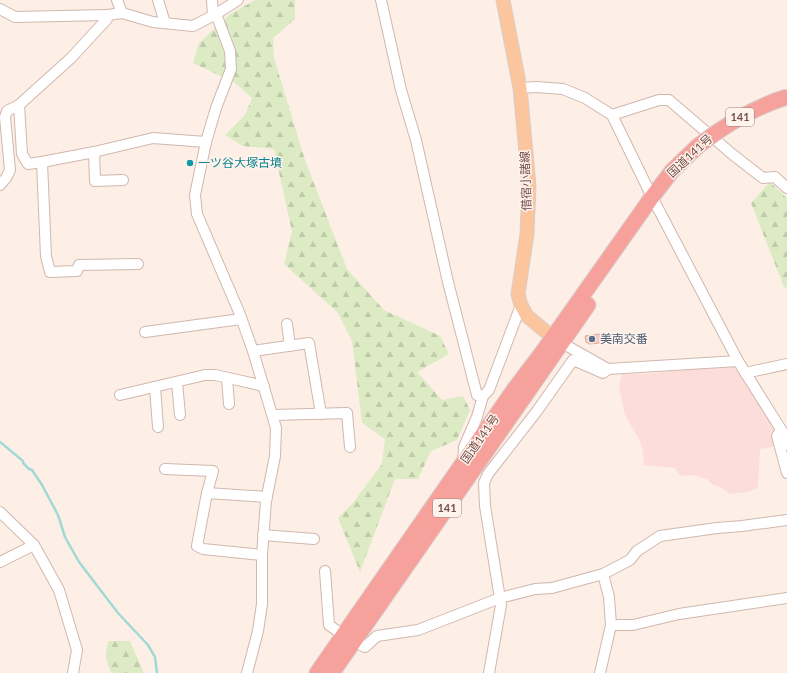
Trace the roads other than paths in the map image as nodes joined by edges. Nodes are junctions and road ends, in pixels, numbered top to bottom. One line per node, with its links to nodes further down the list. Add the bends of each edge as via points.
1 (117, 0): 8 (street)
2 (158, 0): 11 (street)
3 (212, 0): 10 (street)
4 (238, 0): 10 (street)
5 (381, 0): 40 (street, via 477,395)
6 (503, 0): 12 (main road, 借宿小諸線)
7 (0, 9): 9 (street, via 15,17)
8 (122, 13): 9 (street); 11 (street)
9 (108, 14): 14 (street, via 107,19 71,58)
10 (215, 14): 11 (street, via 193,26); 16 (street, via 230,51 231,69)
11 (165, 23)
12 (520, 88): 15 (street, via 563,89 585,98); 24 (main road, 借宿小諸線, via 529,186 527,234 518,294)
13 (787, 96): 22 (highway, 国道141号 / 141, bridge, via 740,117 698,146 672,171)
14 (19, 105): 18 (street, via 22,154 28,164); 20 (street, via 7,111 5,117 10,170)
15 (612, 115): 21 (street, via 660,100 669,100 763,178 775,177); 22 (street)
16 (206, 142): 17 (street, via 153,138); 25 (street, via 195,195 197,214)
17 (94, 152): 18 (street); 19 (street, via 95,181)
18 (42, 162): 23 (street, via 46,256 50,272 77,271 79,265)
19 (123, 180)
20 (0, 185)
21 (787, 188)
22 (649, 201): 28 (highway, 国道141号 / 141, via 641,224 611,272); 31 (street)
23 (138, 264)
24 (521, 305): 28 (main road, via 528,316); 40 (street, via 490,390)
25 (241, 319): 27 (street); 30 (street)
26 (287, 324): 29 (street)
27 (145, 332)
28 (558, 340): 33 (street); 49 (highway, 国道141号 / 141); 66 (highway, 国道141号 / 141)
29 (290, 346): 30 (street); 42 (street, via 309,343)
30 (253, 351): 37 (street)
31 (738, 361): 33 (street); 34 (street)
32 (787, 364): 34 (street)
33 (608, 369): 63 (street, via 603,373 573,360 538,411 488,474 484,483 485,506)
34 (745, 373): 46 (street)
35 (227, 378): 36 (street, via 205,375); 37 (street); 41 (street)
36 (177, 382): 38 (street); 43 (street)
37 (264, 386): 44 (street)
38 (155, 387): 39 (street); 45 (street)
39 (120, 395)
40 (483, 396): 49 (street, via 464,447)
41 (229, 404)
42 (321, 414): 44 (street); 48 (street, via 347,413)
43 (180, 415)
44 (273, 415): 53 (street, via 277,441)
45 (158, 427)
46 (782, 431): 47 (street); 51 (street, via 777,436)
47 (787, 445)
48 (350, 446)
49 (463, 463): 66 (highway, 国道141号 / 141)
50 (165, 469): 52 (street, via 213,471)
51 (787, 473)
52 (207, 493): 53 (street); 59 (street, via 197,546 203,549)
53 (267, 497): 56 (street)
54 (0, 512): 58 (street)
55 (787, 520): 62 (street, via 660,536 637,551 630,560)
56 (263, 535): 57 (street); 59 (street)
57 (314, 539)
58 (34, 545): 60 (street); 67 (street, via 59,590 77,650)
59 (262, 555): 68 (street, via 260,618)
60 (0, 562)
61 (325, 572): 66 (street, via 329,625)
62 (603, 574): 63 (street, via 552,588 535,589); 65 (street, via 609,597)
63 (500, 598): 66 (street, via 418,630 377,636 365,647); 71 (street, via 501,605)
64 (787, 598): 65 (street, via 679,614 633,625)
65 (611, 626): 72 (street)
66 (348, 638): 69 (highway, 国道141号 / 141); 70 (highway, 国道141号 / 141)
67 (73, 673)
68 (247, 673)
69 (317, 673)
70 (332, 673)
71 (489, 673)
72 (600, 673)

